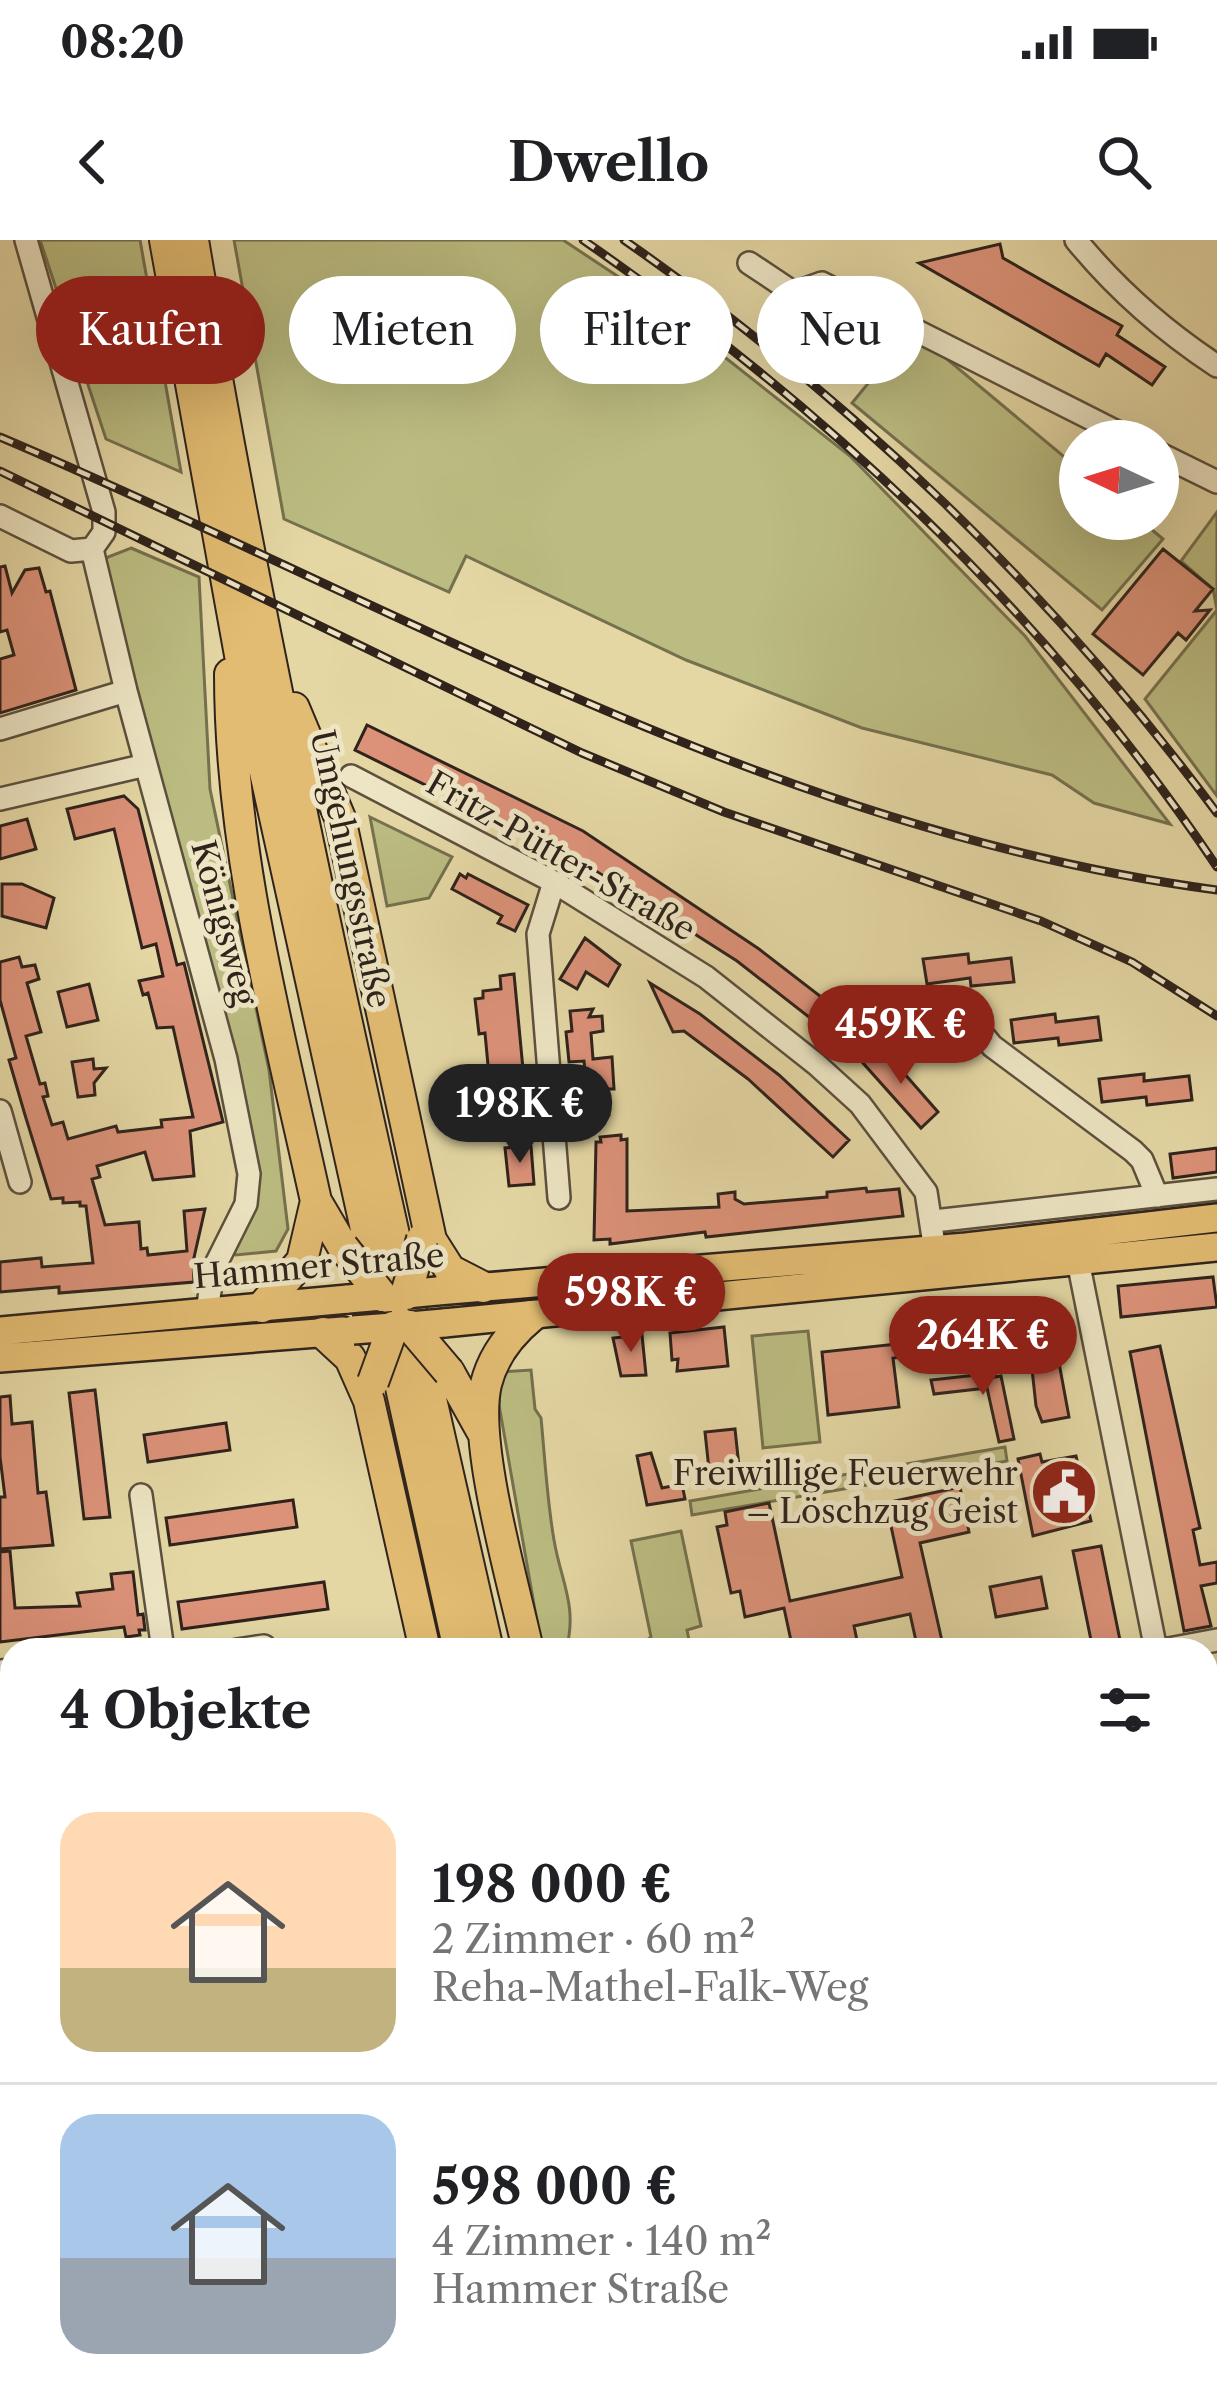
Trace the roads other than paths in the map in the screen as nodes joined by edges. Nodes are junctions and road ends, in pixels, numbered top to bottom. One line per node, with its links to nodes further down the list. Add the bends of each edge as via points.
1 (26, 240): 11 (street, via 104,512 104,532)
2 (165, 240): 12 (highway, Umgehungsstraße)
3 (193, 240): 13 (highway, Umgehungsstraße)
4 (1076, 240): 6 (street, via 1125,294)
5 (749, 263): 7 (street, via 794,293 822,283)
6 (1217, 366)
7 (1093, 420)
8 (1179, 463): 9 (street)
9 (1217, 482)
10 (0, 516): 11 (street, via 70,551)
11 (92, 549): 14 (street, Königsweg)
12 (229, 596): 26 (highway, via 230,755 242,854); 46 (highway, Umgehungsstraße)
13 (266, 639): 29 (highway, via 340,818); 47 (highway, Umgehungsstraße)
14 (126, 691): 15 (street); 16 (street, Königsweg)
15 (0, 729)
16 (146, 766): 18 (street); 36 (street, Königsweg, via 249,1174 246,1204 213,1270)
17 (351, 776): 19 (street, Fritz-Pütter-Straße)
18 (0, 799)
19 (554, 882): 25 (street, via 538,934); 28 (street, Fritz-Pütter-Straße, via 706,977 860,1103 926,1192)
20 (975, 1025): 24 (street, via 1133,1151)
21 (0, 1111): 22 (street)
22 (20, 1183)
23 (1217, 1189): 24 (street)
24 (1157, 1196): 28 (street)
25 (559, 1198)
26 (316, 1201): 34 (highway, via 302,1261); 35 (highway, bridge, via 343,1247)
27 (1217, 1218): 31 (main road, Hammer Straße)
28 (934, 1221): 32 (street, Fritz-Pütter-Straße)
29 (424, 1227): 33 (highway, via 450,1270); 35 (highway, bridge)
30 (1217, 1247): 31 (main road, Hammer Straße)
31 (1076, 1250): 32 (main road, Hammer Straße); 49 (street)
32 (937, 1263): 33 (main road, Hammer Straße); 37 (main road, Hammer Straße)
33 (483, 1287): 35 (main road, Hammer Straße)
34 (262, 1307): 35 (main road, Hammer Straße, bridge, via 348,1299); 36 (main road, Hammer Straße)
35 (404, 1308): 37 (main road, Hammer Straße, bridge, via 443,1323); 39 (main road, Hammer Straße, bridge); 41 (highway, bridge); 42 (highway, bridge)
36 (207, 1312): 38 (main road, Hammer Straße)
37 (532, 1316): 42 (highway, via 491,1366)
38 (0, 1330)
39 (338, 1331): 40 (main road, Hammer Straße); 41 (highway)
40 (0, 1358)
41 (371, 1391): 45 (highway)
42 (483, 1433): 48 (highway)
43 (141, 1495): 44 (street)
44 (161, 1638)
45 (422, 1638)
46 (456, 1638)
47 (485, 1638)
48 (526, 1638)
49 (1158, 1638)

